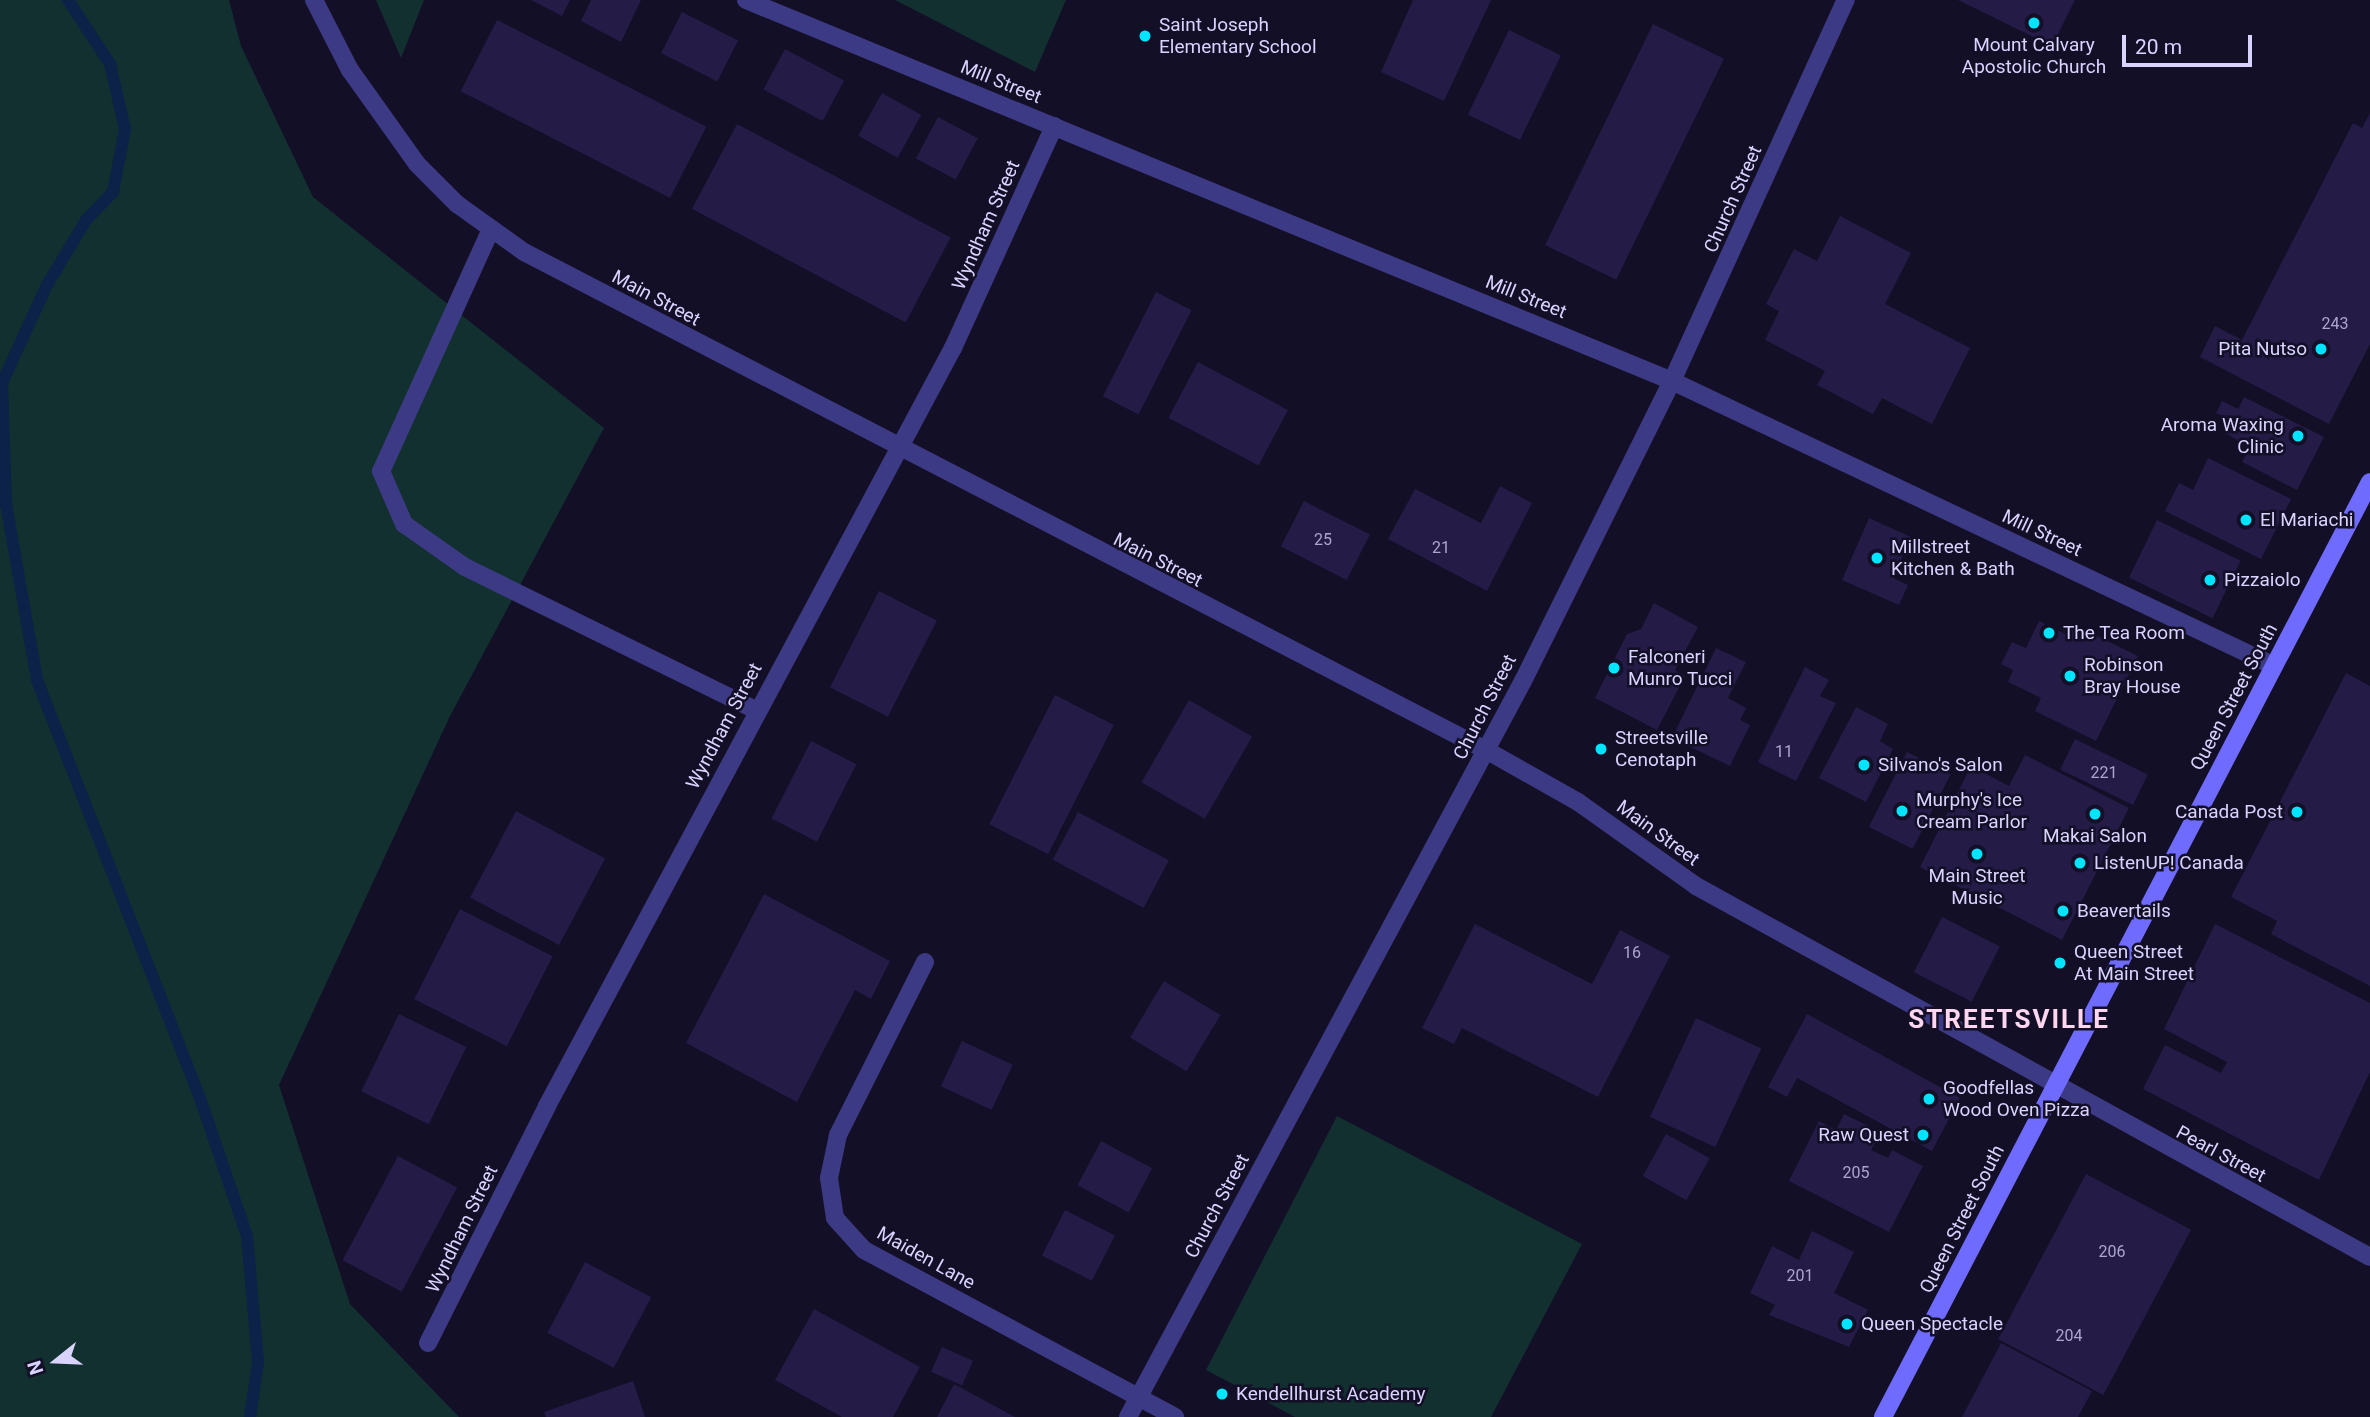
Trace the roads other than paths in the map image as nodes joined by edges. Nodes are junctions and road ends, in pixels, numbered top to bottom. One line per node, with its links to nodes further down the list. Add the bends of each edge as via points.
1 (314, 0): 5 (street, Main Street, via 350,70 417,164)
2 (746, 0): 4 (street, Mill Street)
3 (1846, 0): 6 (street, Church Street)
4 (1054, 126): 6 (street, Mill Street); 7 (street, Wyndham Street, via 953,348)
5 (491, 229): 7 (street, Main Street); 10 (street, via 380,471 404,524 465,567)
6 (1672, 382): 9 (street, Mill Street); 11 (street, Church Street)
7 (896, 449): 10 (street, Wyndham Street); 11 (street, Main Street)
8 (2370, 482): 9 (main road, Queen Street South)
9 (2274, 666): 13 (main road, Queen Street South)
10 (756, 710): 15 (street, Wyndham Street)
11 (1486, 750): 13 (street, Main Street, via 1578,802 1696,886); 16 (street, Church Street)
12 (925, 962): 16 (street, Maiden Lane, via 838,1135 829,1178 835,1218 864,1250)
13 (2053, 1087): 14 (street, Pearl Street); 19 (main road, Queen Street South)
14 (2370, 1257)
15 (428, 1343)
16 (1138, 1397): 17 (street, Church Street); 18 (street, Maiden Lane)
17 (1128, 1417)
18 (1175, 1417)
19 (1883, 1417)

